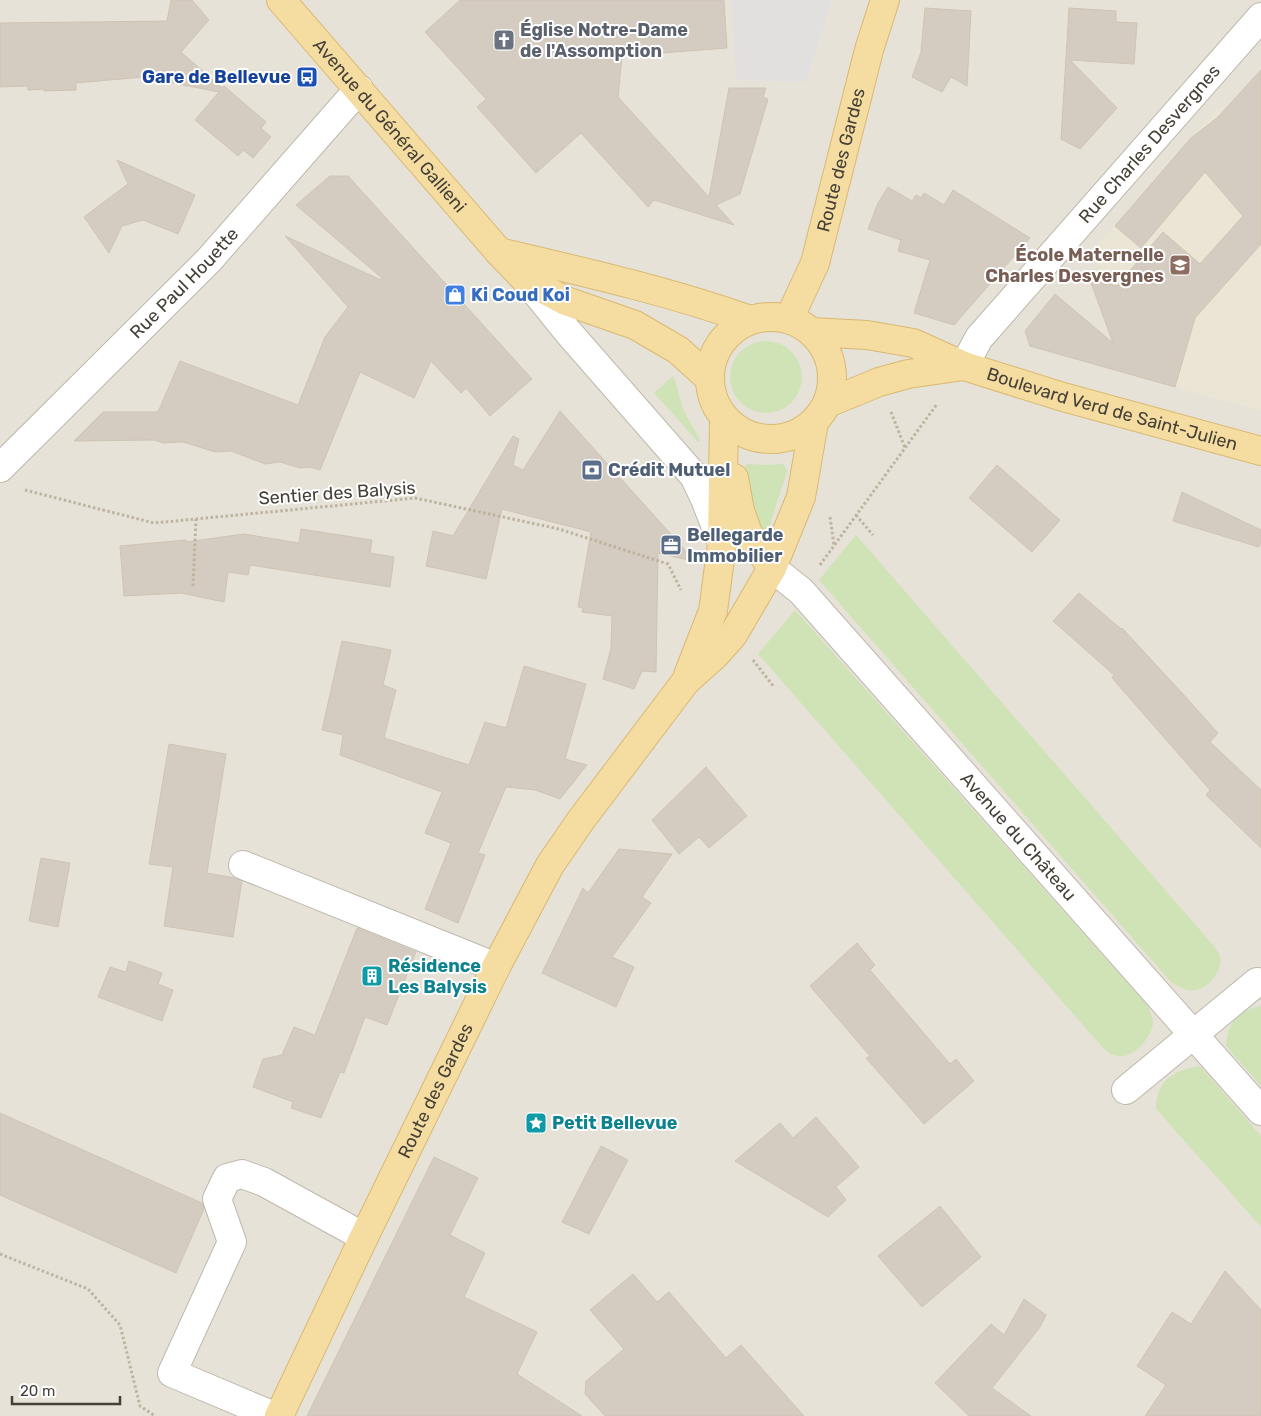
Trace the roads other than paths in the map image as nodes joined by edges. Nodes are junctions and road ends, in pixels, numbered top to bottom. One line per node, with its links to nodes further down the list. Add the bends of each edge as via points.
1 (282, 0): 4 (main road, Avenue du Général Gallieni)
2 (885, 0): 8 (main road, Route des Gardes, via 869,50)
3 (1261, 17): 9 (street, Rue Charles Desvergnes, via 979,338)
4 (359, 89): 5 (main road, Avenue du Général Gallieni); 14 (street, Rue Paul Houette, via 209,260)
5 (500, 252): 6 (main road, Avenue du Général Gallieni); 7 (main road, via 647,288)
6 (526, 280): 10 (main road, Avenue du Général Gallieni, via 566,301 635,325 678,350); 15 (street, Avenue du Général Gallieni, via 694,476)
7 (750, 320): 8 (main road, via 770,316); 10 (main road, via 729,332 714,353)
8 (801, 326): 9 (main road, Boulevard Verd de Saint-Julien, via 913,342); 11 (main road, via 828,353 833,378)
9 (964, 366): 11 (main road, Boulevard Verd de Saint-Julien, via 879,382); 13 (main road, Boulevard Verd de Saint-Julien, via 1063,397)
10 (709, 378): 12 (main road, via 712,401)
11 (821, 413): 12 (main road, via 793,436 769,440 744,435); 16 (main road, Route des Gardes, via 801,496)
12 (724, 420): 15 (main road, Route des Gardes); 16 (main road, via 740,510 748,533)
13 (1261, 451)
14 (0, 468)
15 (722, 544): 17 (main road, Route des Gardes, via 713,611)
16 (772, 568): 17 (main road, Route des Gardes, via 733,635); 21 (street, Avenue du Château, via 801,591)
17 (686, 681): 19 (main road, Route des Gardes, via 550,866)
18 (242, 864): 19 (street)
19 (496, 967): 24 (main road, Route des Gardes)
20 (1257, 982): 21 (street)
21 (1194, 1034): 22 (street); 23 (street, Avenue du Château)
22 (1126, 1090)
23 (1261, 1111)
24 (364, 1237): 25 (street, via 264,1182 242,1174 227,1178 217,1199 232,1242 172,1373); 26 (main road, Route des Gardes)
25 (274, 1416)
26 (280, 1416)

